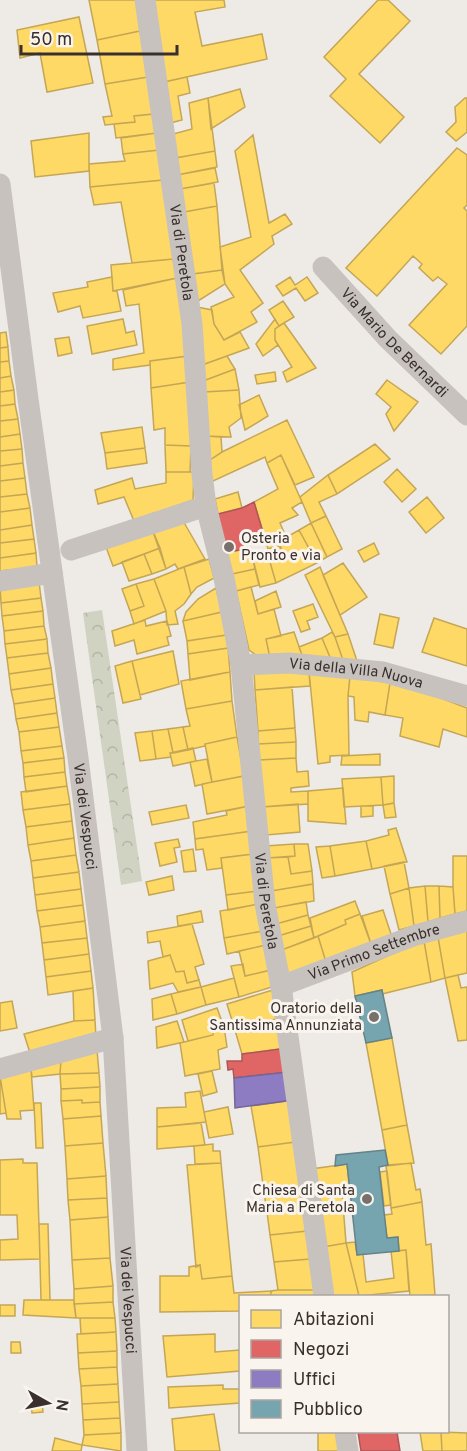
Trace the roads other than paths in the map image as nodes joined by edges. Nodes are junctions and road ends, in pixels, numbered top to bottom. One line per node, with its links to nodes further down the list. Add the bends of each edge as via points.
1 (145, 0): 5 (street, Via di Peretola, via 192,324)
2 (0, 184): 7 (street, Via dei Vespucci)
3 (323, 267): 4 (street, Via Mario De Bernardi, via 388,339)
4 (467, 415)
5 (206, 506): 6 (street); 9 (street, Via di Peretola)
6 (71, 550)
7 (52, 573): 8 (street); 13 (street, Via dei Vespucci)
8 (0, 581)
9 (241, 665): 10 (street, Via della Villa Nuova, via 289,663 383,672); 12 (street, Via di Peretola, via 265,904)
10 (467, 696)
11 (467, 921): 12 (street, Via Primo Settembre, via 416,935)
12 (281, 986): 15 (street, Via di Peretola)
13 (113, 1038): 14 (street); 17 (street, Via dei Vespucci)
14 (0, 1069)
15 (324, 1295)
16 (345, 1433): 18 (street)
17 (137, 1451)
18 (348, 1451)

